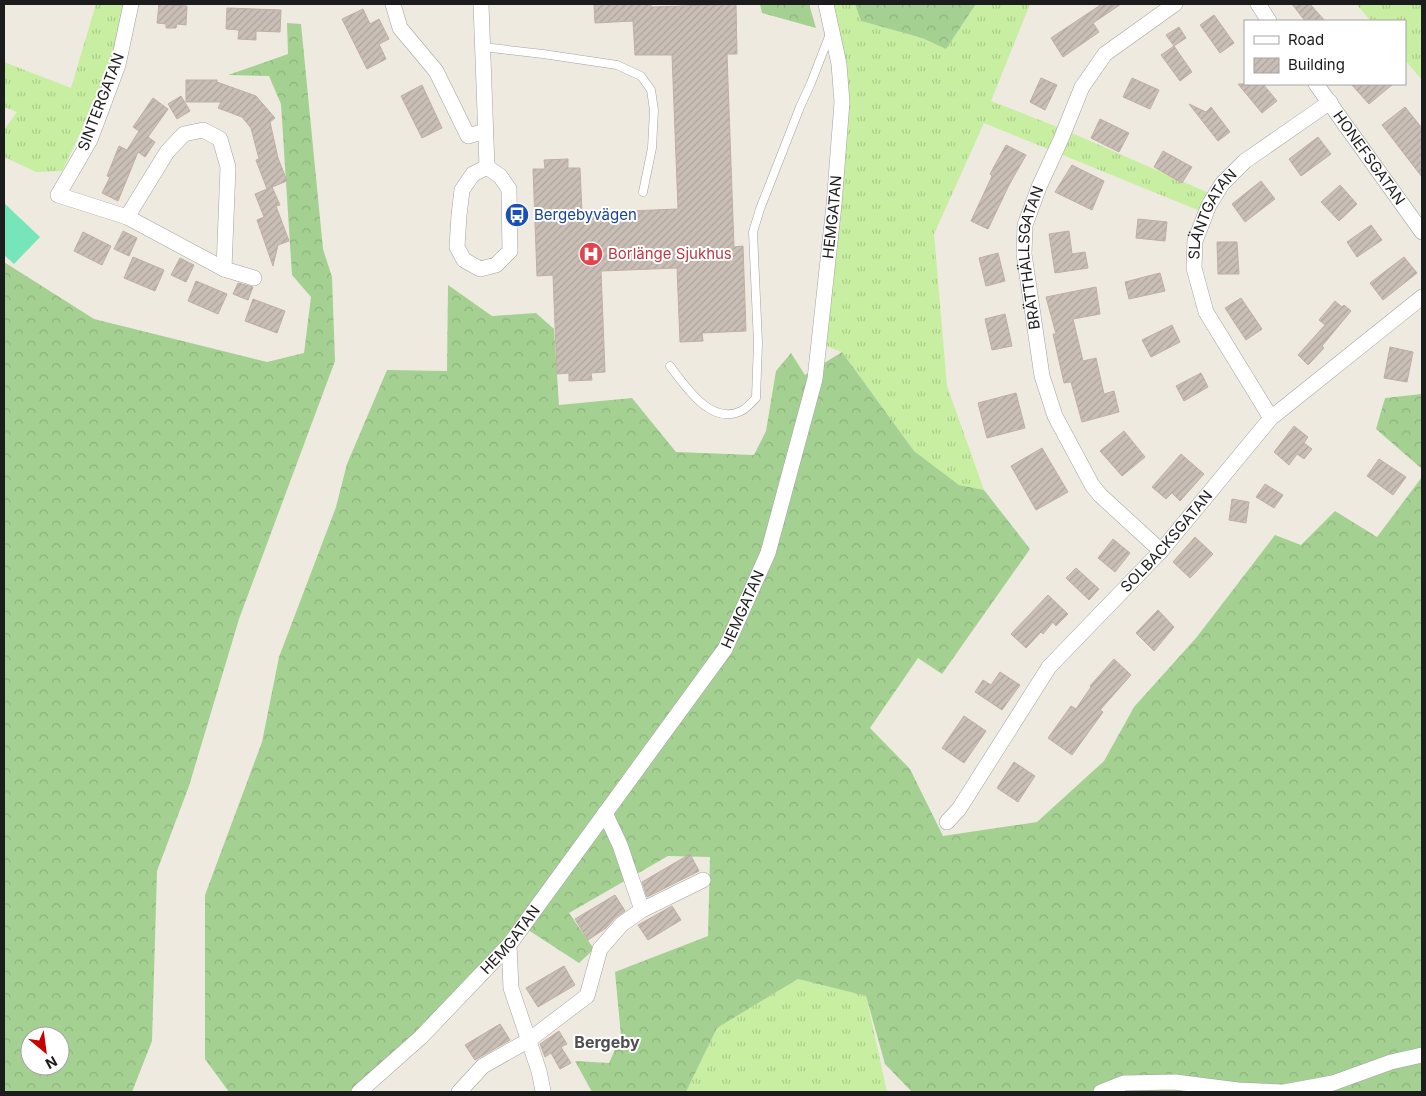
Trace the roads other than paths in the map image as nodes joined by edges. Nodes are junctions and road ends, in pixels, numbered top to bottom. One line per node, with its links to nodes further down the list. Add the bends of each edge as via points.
1 (131, 4): 15 (street, SINTERGATAN, via 118,65 90,140 58,195)
2 (394, 4): 12 (street, via 400,28 436,71 468,136)
3 (481, 4): 9 (street)
4 (826, 4): 8 (street, HEMGATAN)
5 (1175, 4): 22 (street, BRÄTTHÄLLSGATAN, via 1105,54 1082,87 1025,225 1024,254 1042,376 1055,416 1092,485)
6 (1258, 4): 7 (street)
7 (1268, 20)
8 (832, 29): 20 (lane, via 753,232 758,343 756,398 742,411 725,415 710,410 687,389); 23 (street, HEMGATAN, via 842,102 815,380 768,553 725,649)
9 (483, 47): 12 (street); 14 (lane, via 617,65 641,76 651,90 654,110 652,148)
10 (1317, 85): 11 (street, HONEFSGATAN)
11 (1330, 102): 16 (street, HONEFSGATAN); 21 (street, SLÄNTGATAN, via 1245,161 1222,184 1208,205 1195,241 1194,268 1206,312)
12 (485, 131): 13 (street)
13 (487, 167): 13 (street, via 473,174 462,190 459,215 458,247 464,260 480,269 496,265 510,250 508,190 500,176)
14 (643, 192)
15 (126, 218): 17 (street); 17 (street, via 167,152 184,134 204,130 220,139 228,167)
16 (1422, 232)
17 (224, 269): 18 (street)
18 (254, 278)
19 (1422, 296): 21 (street, SOLBACKSGATAN)
20 (670, 366)
21 (1271, 418): 22 (street, SOLBACKSGATAN)
22 (1161, 551): 24 (street, SOLBACKSGATAN, via 1049,668 959,809)
23 (605, 813): 26 (street, via 620,845); 27 (street, HEMGATAN)
24 (947, 822)
25 (702, 880): 26 (street)
26 (642, 910): 28 (street, via 622,924 600,949 587,996)
27 (509, 945): 28 (street, via 511,988); 31 (street, HEMGATAN, via 421,1037)
28 (529, 1040): 30 (street); 32 (street, via 483,1066)
29 (1422, 1055): 34 (street, via 1391,1062 1333,1083)
30 (543, 1091)
31 (359, 1092)
32 (459, 1092)
33 (1101, 1092): 34 (street, via 1124,1083 1175,1082)
34 (1283, 1092)

